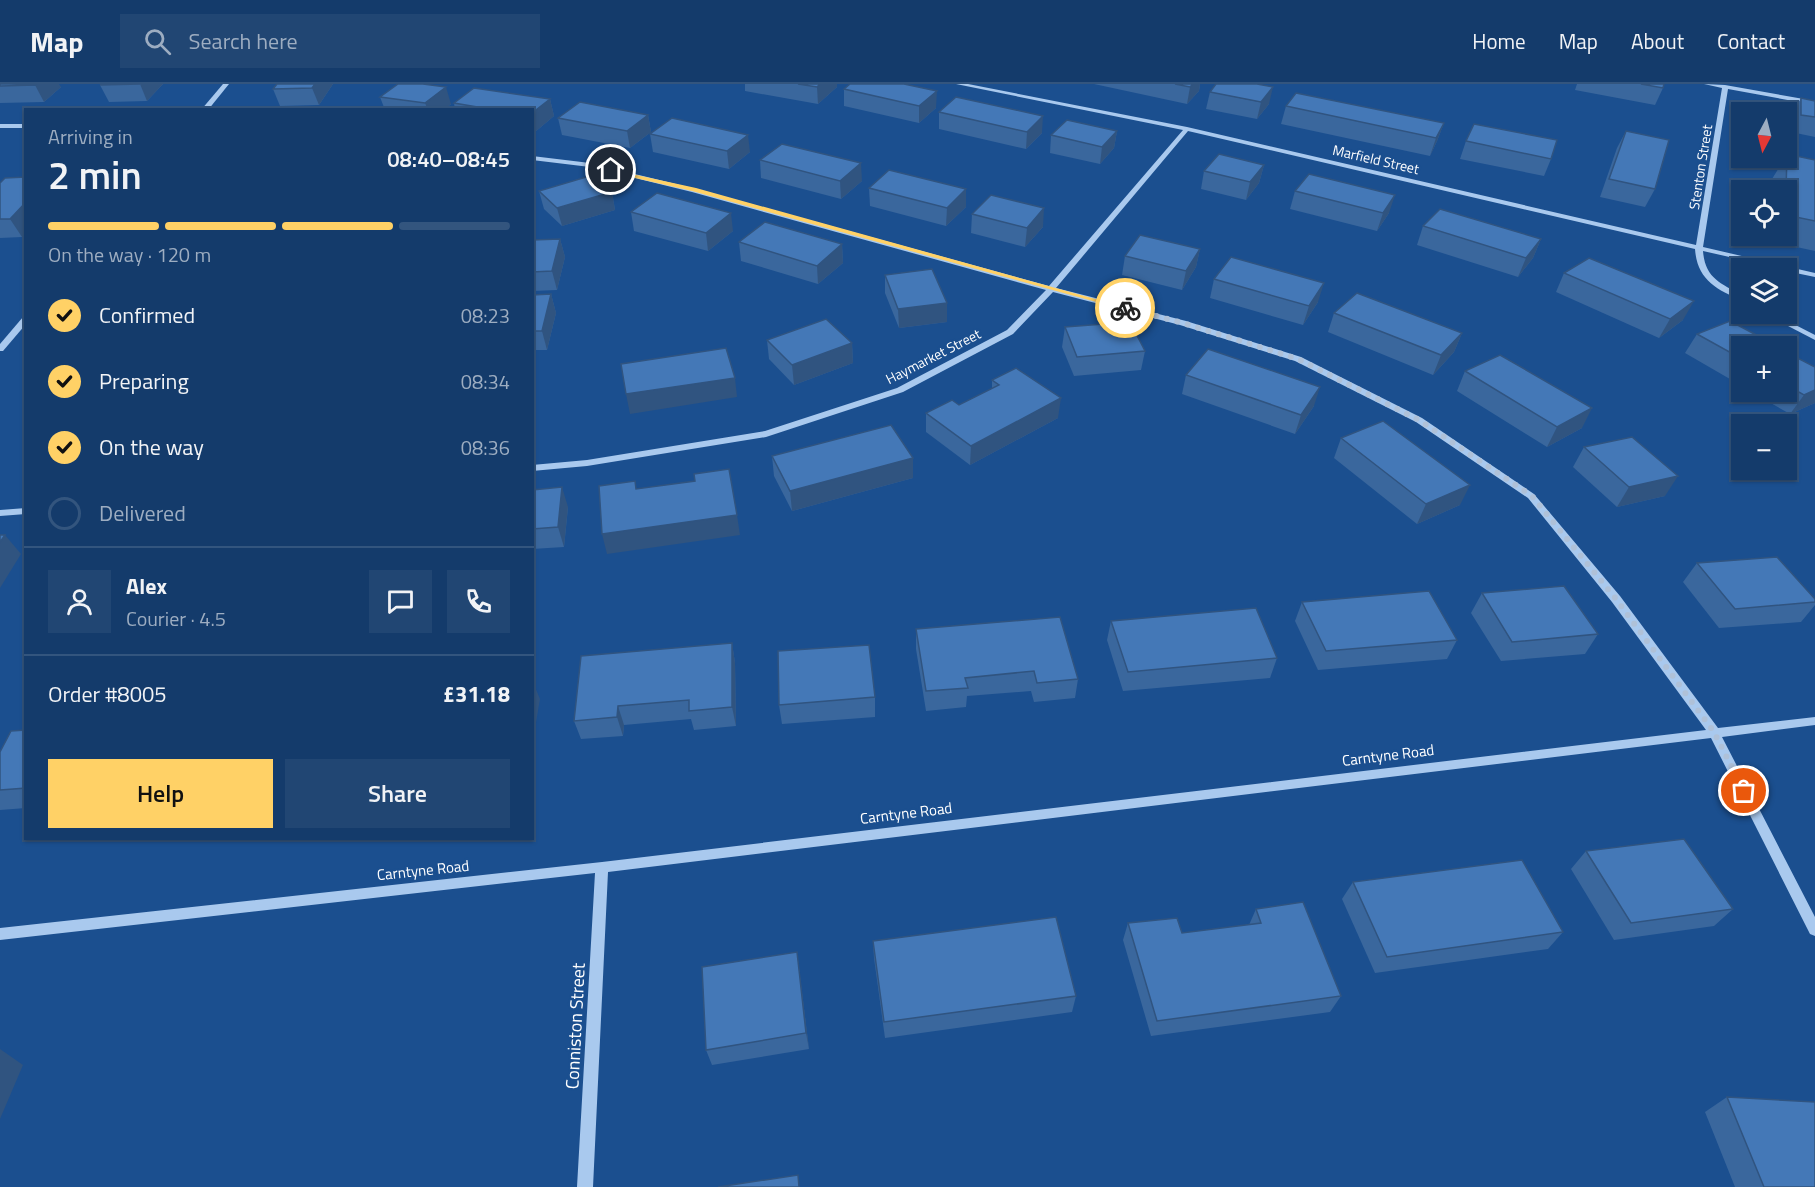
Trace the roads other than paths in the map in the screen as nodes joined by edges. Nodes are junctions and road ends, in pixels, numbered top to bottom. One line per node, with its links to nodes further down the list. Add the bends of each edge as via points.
1 (226, 84): 6 (street)
2 (959, 84): 9 (street, Marfield Street)
3 (1707, 84): 4 (street)
4 (1725, 87): 5 (street); 11 (street, Stenton Street)
5 (1815, 103)
6 (206, 108)
7 (0, 126): 8 (street)
8 (24, 126)
9 (1187, 129): 11 (street, Marfield Street); 15 (street, Haymarket Street)
10 (534, 158): 15 (street, via 590,165 694,190)
11 (1699, 250): 12 (street, Marfield Street); 16 (street, via 1699,265 1711,281)
12 (1736, 258)
13 (1797, 271): 14 (street, Marfield Street)
14 (1815, 275)
15 (1052, 289): 21 (street, Haymarket Street, via 1011,332 900,390 766,434); 25 (street, via 1183,323 1298,359 1419,420 1532,496 1616,599)
16 (1731, 292)
17 (24, 321): 20 (street)
18 (1788, 324): 19 (street)
19 (1815, 338)
20 (0, 349)
21 (534, 468)
22 (24, 511): 23 (street)
23 (0, 513)
24 (1815, 720): 25 (street, Carntyne Road)
25 (1714, 732): 26 (street, Carntyne Road); 27 (street)
26 (602, 867): 28 (street, Carntyne Road); 29 (street, Conniston Street)
27 (1815, 930)
28 (0, 934)
29 (585, 1187)

